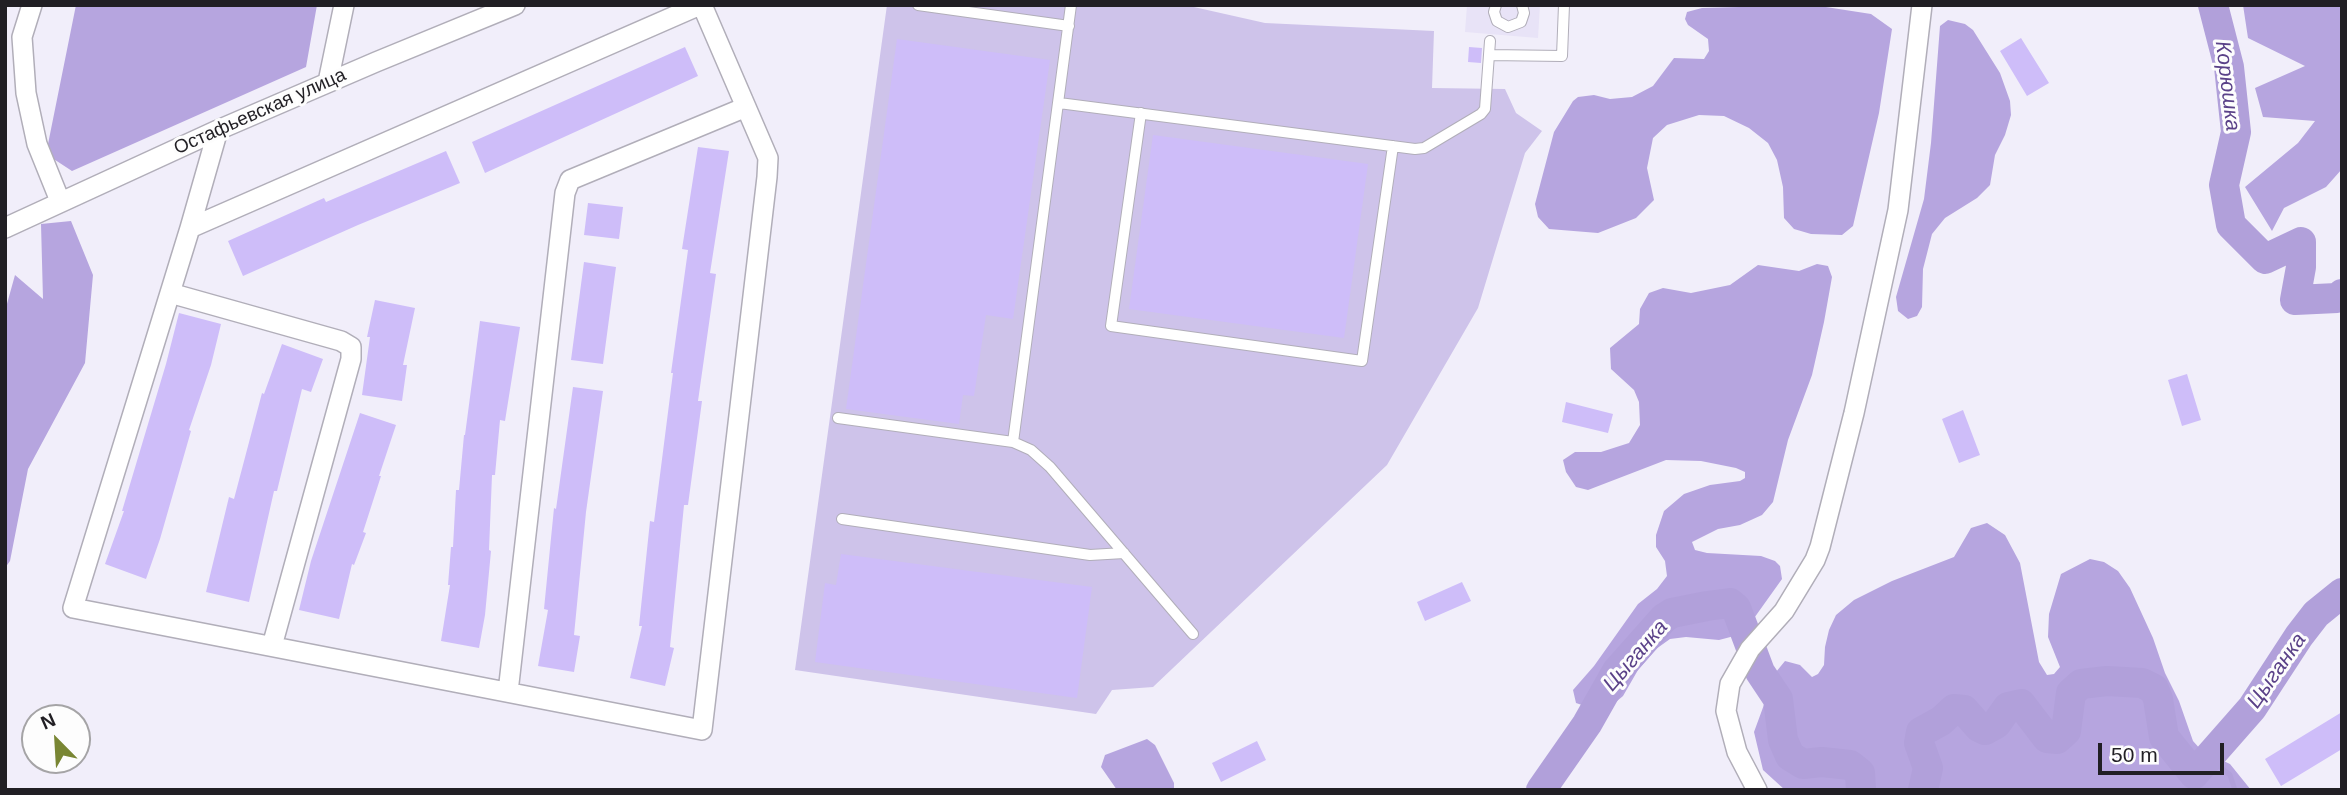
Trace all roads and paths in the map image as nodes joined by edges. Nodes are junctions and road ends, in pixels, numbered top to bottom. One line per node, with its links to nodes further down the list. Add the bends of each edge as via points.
1 (32, 5): 20 (street, via 22,37 26,93 37,144)
2 (344, 5): 14 (street)
3 (515, 5): 14 (street, Остафьевская улица)
4 (701, 5): 16 (street); 22 (street)
5 (918, 5): 11 (lane)
6 (1072, 5): 11 (lane)
7 (1496, 5): 8 (lane, via 1497,21 1508,27 1521,22)
8 (1522, 5)
9 (1564, 5): 13 (lane, via 1562,57)
10 (1922, 5): 31 (street, via 1898,210 1820,547 1784,611 1750,649 1730,684 1726,711 1737,752)
11 (1069, 26): 15 (lane)
12 (1490, 41): 13 (lane)
13 (1489, 55): 19 (lane, via 1487,104 1481,114 1424,148)
14 (328, 82): 18 (street, Остафьевская улица)
15 (1059, 103): 17 (lane); 25 (lane)
16 (746, 107): 30 (street, via 570,180); 30 (street, via 768,158 767,177 702,730)
17 (1141, 113): 19 (lane); 19 (lane, via 1111,326 1362,361)
18 (218, 130): 20 (street, Остафьевская улица); 22 (street)
19 (1392, 146)
20 (60, 201): 21 (street, Остафьевская улица)
21 (6, 226)
22 (190, 228): 23 (street)
23 (170, 293): 29 (street, via 351,347); 29 (street, via 73,608)
24 (838, 418): 25 (lane)
25 (1013, 442): 27 (lane, via 1050,467)
26 (842, 520): 27 (lane, via 1090,555)
27 (1124, 553): 28 (lane)
28 (1193, 634)
29 (272, 646): 30 (street)
30 (508, 692)
31 (1757, 790)

